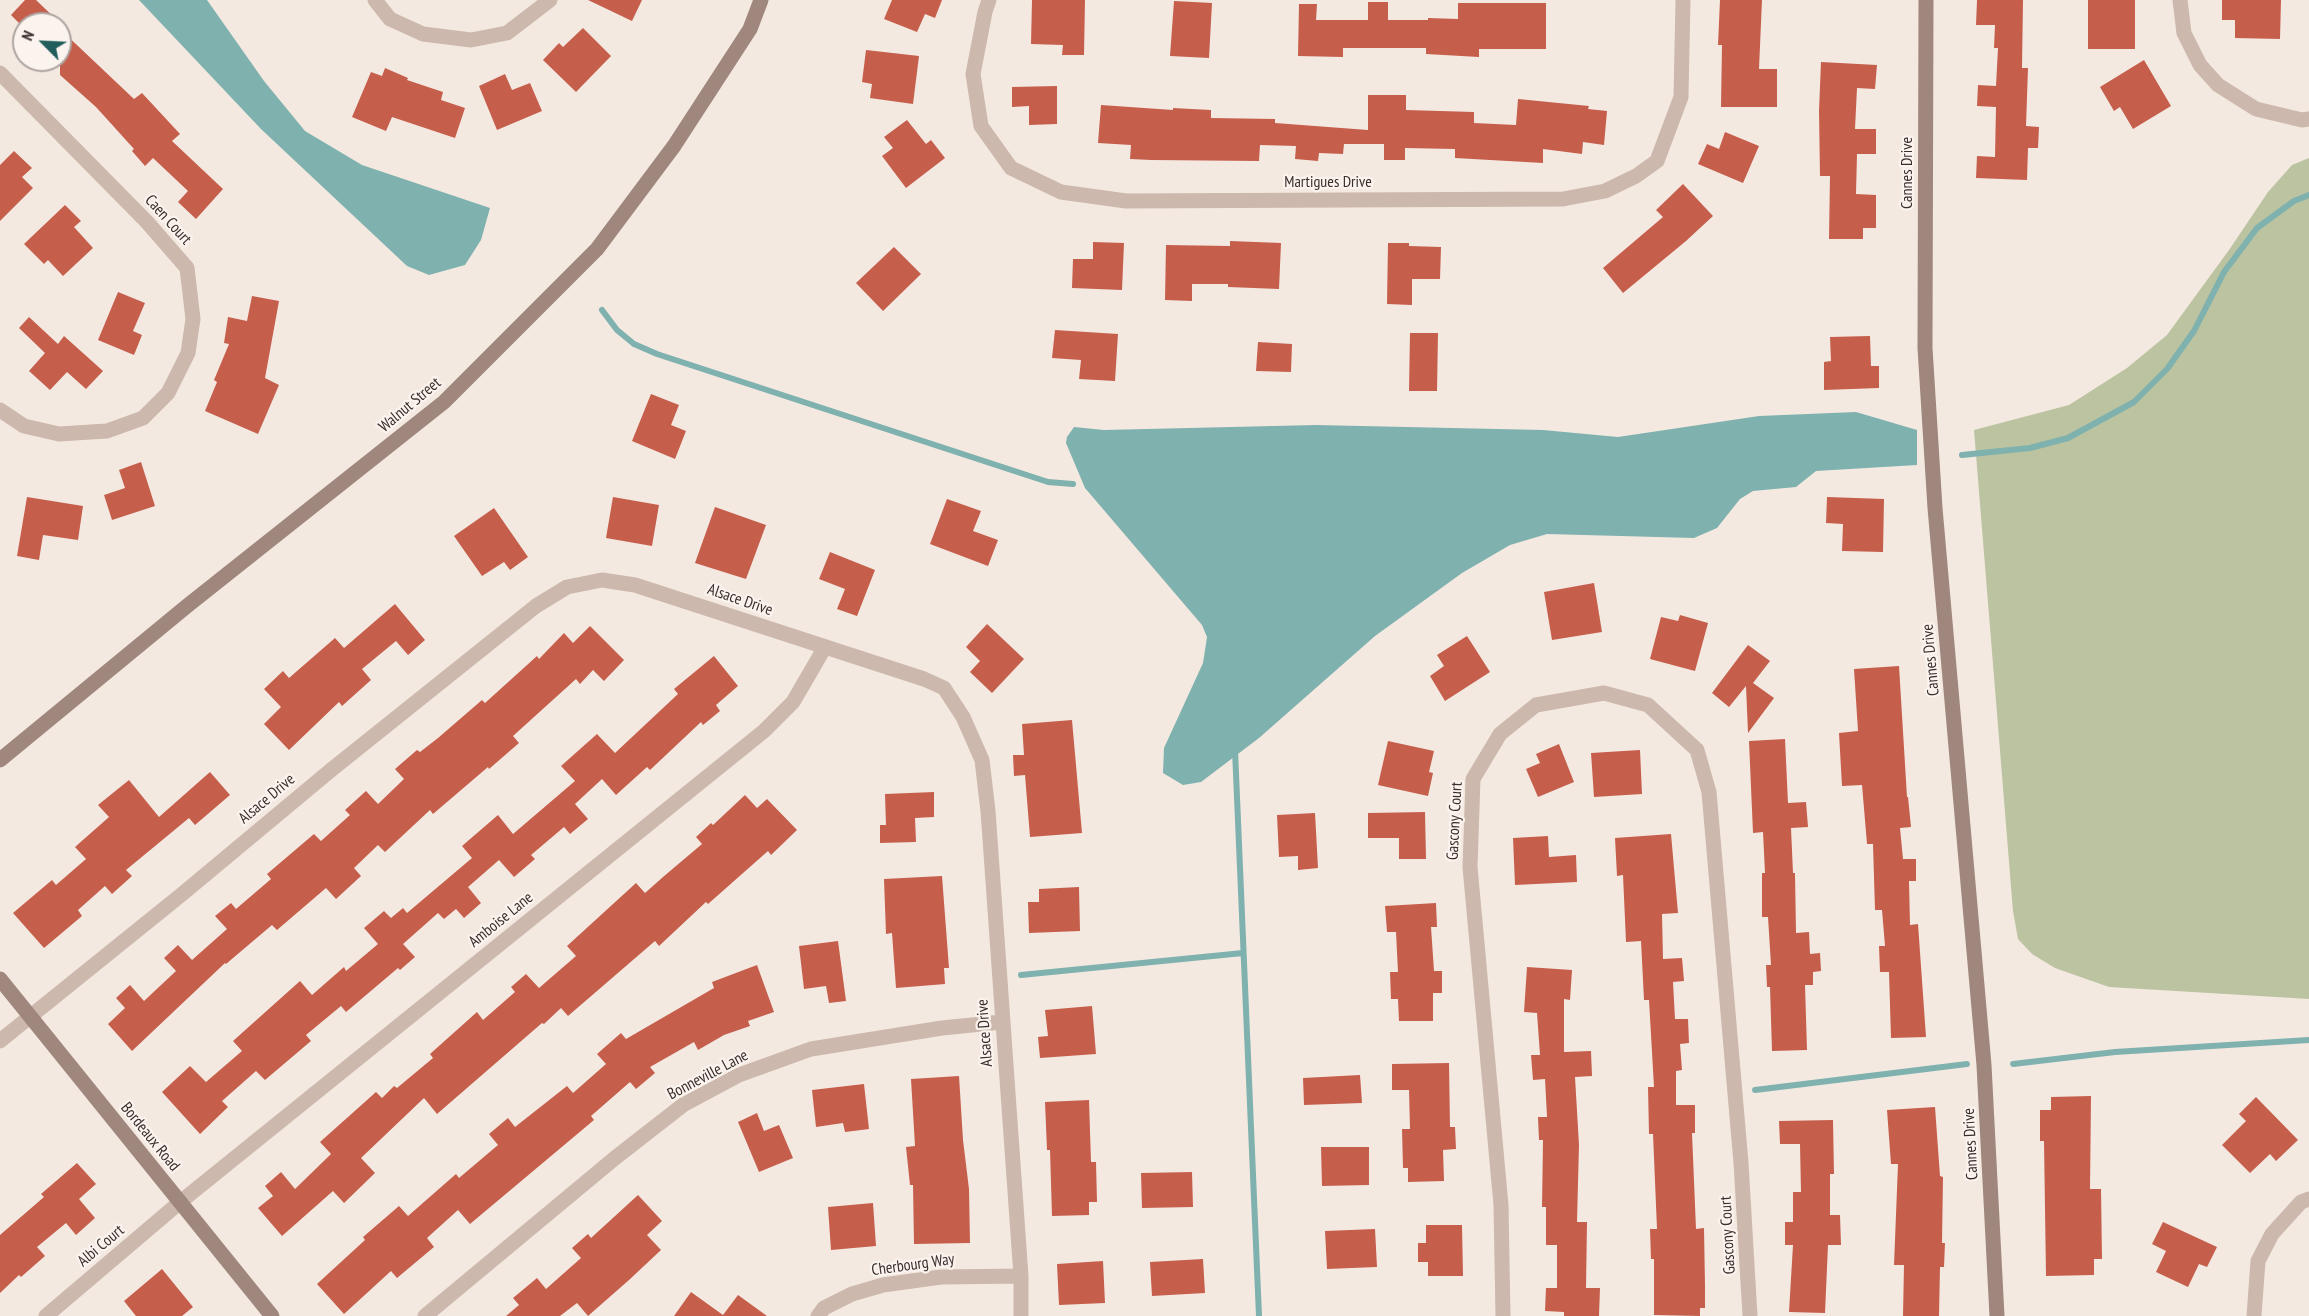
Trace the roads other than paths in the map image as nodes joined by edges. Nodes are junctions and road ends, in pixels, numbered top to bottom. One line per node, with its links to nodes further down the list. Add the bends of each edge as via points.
1 (375, 0): 2 (street, via 390,19 423,34 471,40 507,33)
2 (550, 0)
3 (760, 0): 12 (street, Walnut Street, via 750,29 674,146 578,269 444,402)
4 (989, 0): 5 (street, Martigues Drive, via 973,74 981,126 1011,168 1061,192 1126,201 1563,199 1605,191 1656,161 1681,97)
5 (1683, 0)
6 (1926, 0): 27 (street, Cannes Drive, via 1925,348 1935,508 1984,1065)
7 (2180, 0): 9 (street, via 2184,33 2200,65 2218,85 2256,109)
8 (0, 73): 10 (street, Caen Court, via 187,268 193,319 188,354 168,393 143,418 107,431 59,434 24,426)
9 (2309, 120)
10 (0, 410)
11 (825, 647): 14 (street, Alsace Drive, via 635,585 602,580 567,587 518,620); 15 (street, Alsace Drive, via 944,688 963,717 982,760); 18 (street, Amboise Lane, via 793,702 764,731)
12 (0, 760)
13 (0, 979): 14 (street, Bordeaux Road)
14 (30, 1016): 16 (street); 18 (street, Bordeaux Road)
15 (1002, 1022): 19 (street, Alsace Drive); 22 (street, Bonneville Lane, via 811,1049 739,1075 683,1105 649,1131)
16 (0, 1041)
17 (2309, 1198): 28 (street, via 2272,1234 2258,1261)
18 (179, 1203): 20 (street, Albi Court); 21 (street, Bordeaux Road)
19 (1021, 1276): 23 (street, Cherbourg Way, via 941,1277 883,1285 852,1294 824,1308); 24 (street, Alsace Drive)
20 (46, 1316)
21 (272, 1316)
22 (425, 1316)
23 (818, 1316)
24 (1022, 1316)
25 (1503, 1316): 26 (street, Gascony Court, via 1501,1205 1470,865 1473,779 1500,734 1536,705 1604,693 1648,705 1697,750 1709,792 1742,1163)
26 (1750, 1316)
27 (1997, 1316)
28 (2254, 1316)

